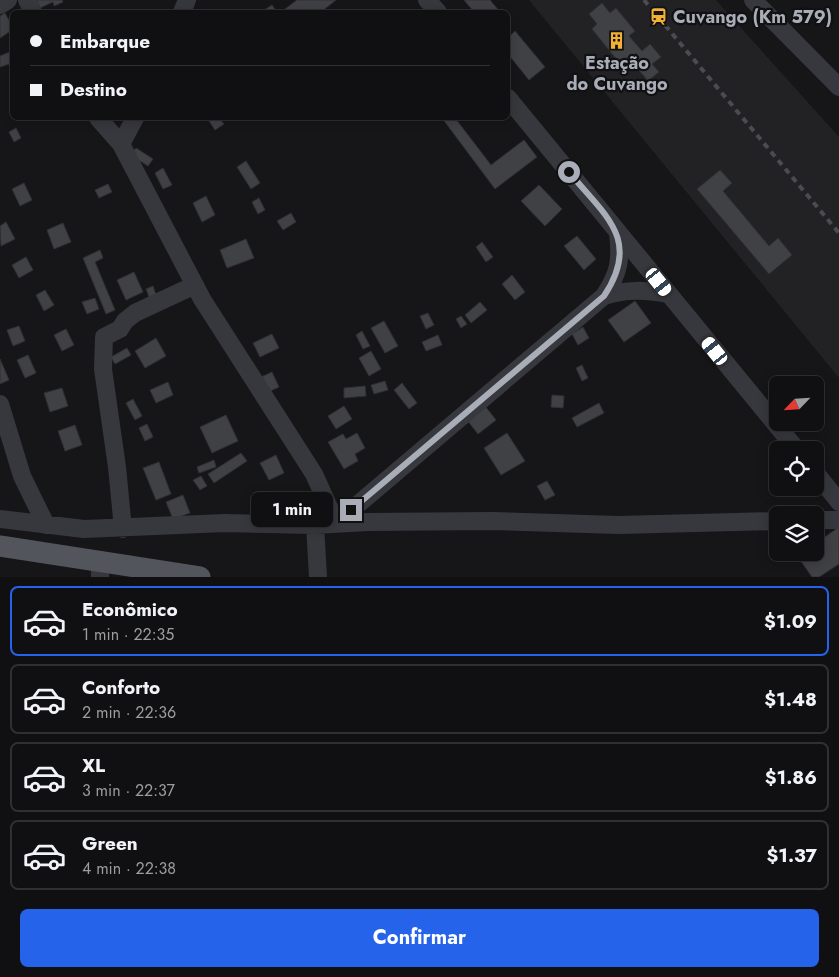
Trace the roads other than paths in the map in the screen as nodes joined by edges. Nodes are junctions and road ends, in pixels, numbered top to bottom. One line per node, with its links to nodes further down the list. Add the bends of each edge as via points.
1 (8, 0): 4 (street)
2 (428, 0): 5 (street)
3 (753, 0): 6 (street)
4 (0, 5)
5 (436, 10)
6 (839, 87)
7 (510, 100): 11 (street)
8 (100, 120): 10 (street)
9 (134, 120): 10 (street)
10 (121, 144): 12 (street)
11 (618, 232): 13 (street); 14 (street, via 621,257 614,280)
12 (195, 285): 23 (street, via 314,474); 26 (street, via 135,313 120,329 104,337 103,369)
13 (669, 294): 14 (street, via 624,290); 16 (street)
14 (604, 296): 23 (street)
15 (0, 404): 24 (street, via 22,476)
16 (790, 441)
17 (824, 483): 18 (street)
18 (839, 502)
19 (0, 519): 24 (street)
20 (824, 520): 21 (street)
21 (839, 520)
22 (769, 521): 23 (street, via 618,525 491,521)
23 (336, 523): 25 (street)
24 (46, 525): 26 (street)
25 (315, 525): 26 (street, via 225,523); 30 (street)
26 (123, 529)
27 (0, 546): 28 (main road)
28 (100, 569): 29 (main road)
29 (200, 577)
30 (318, 577)

